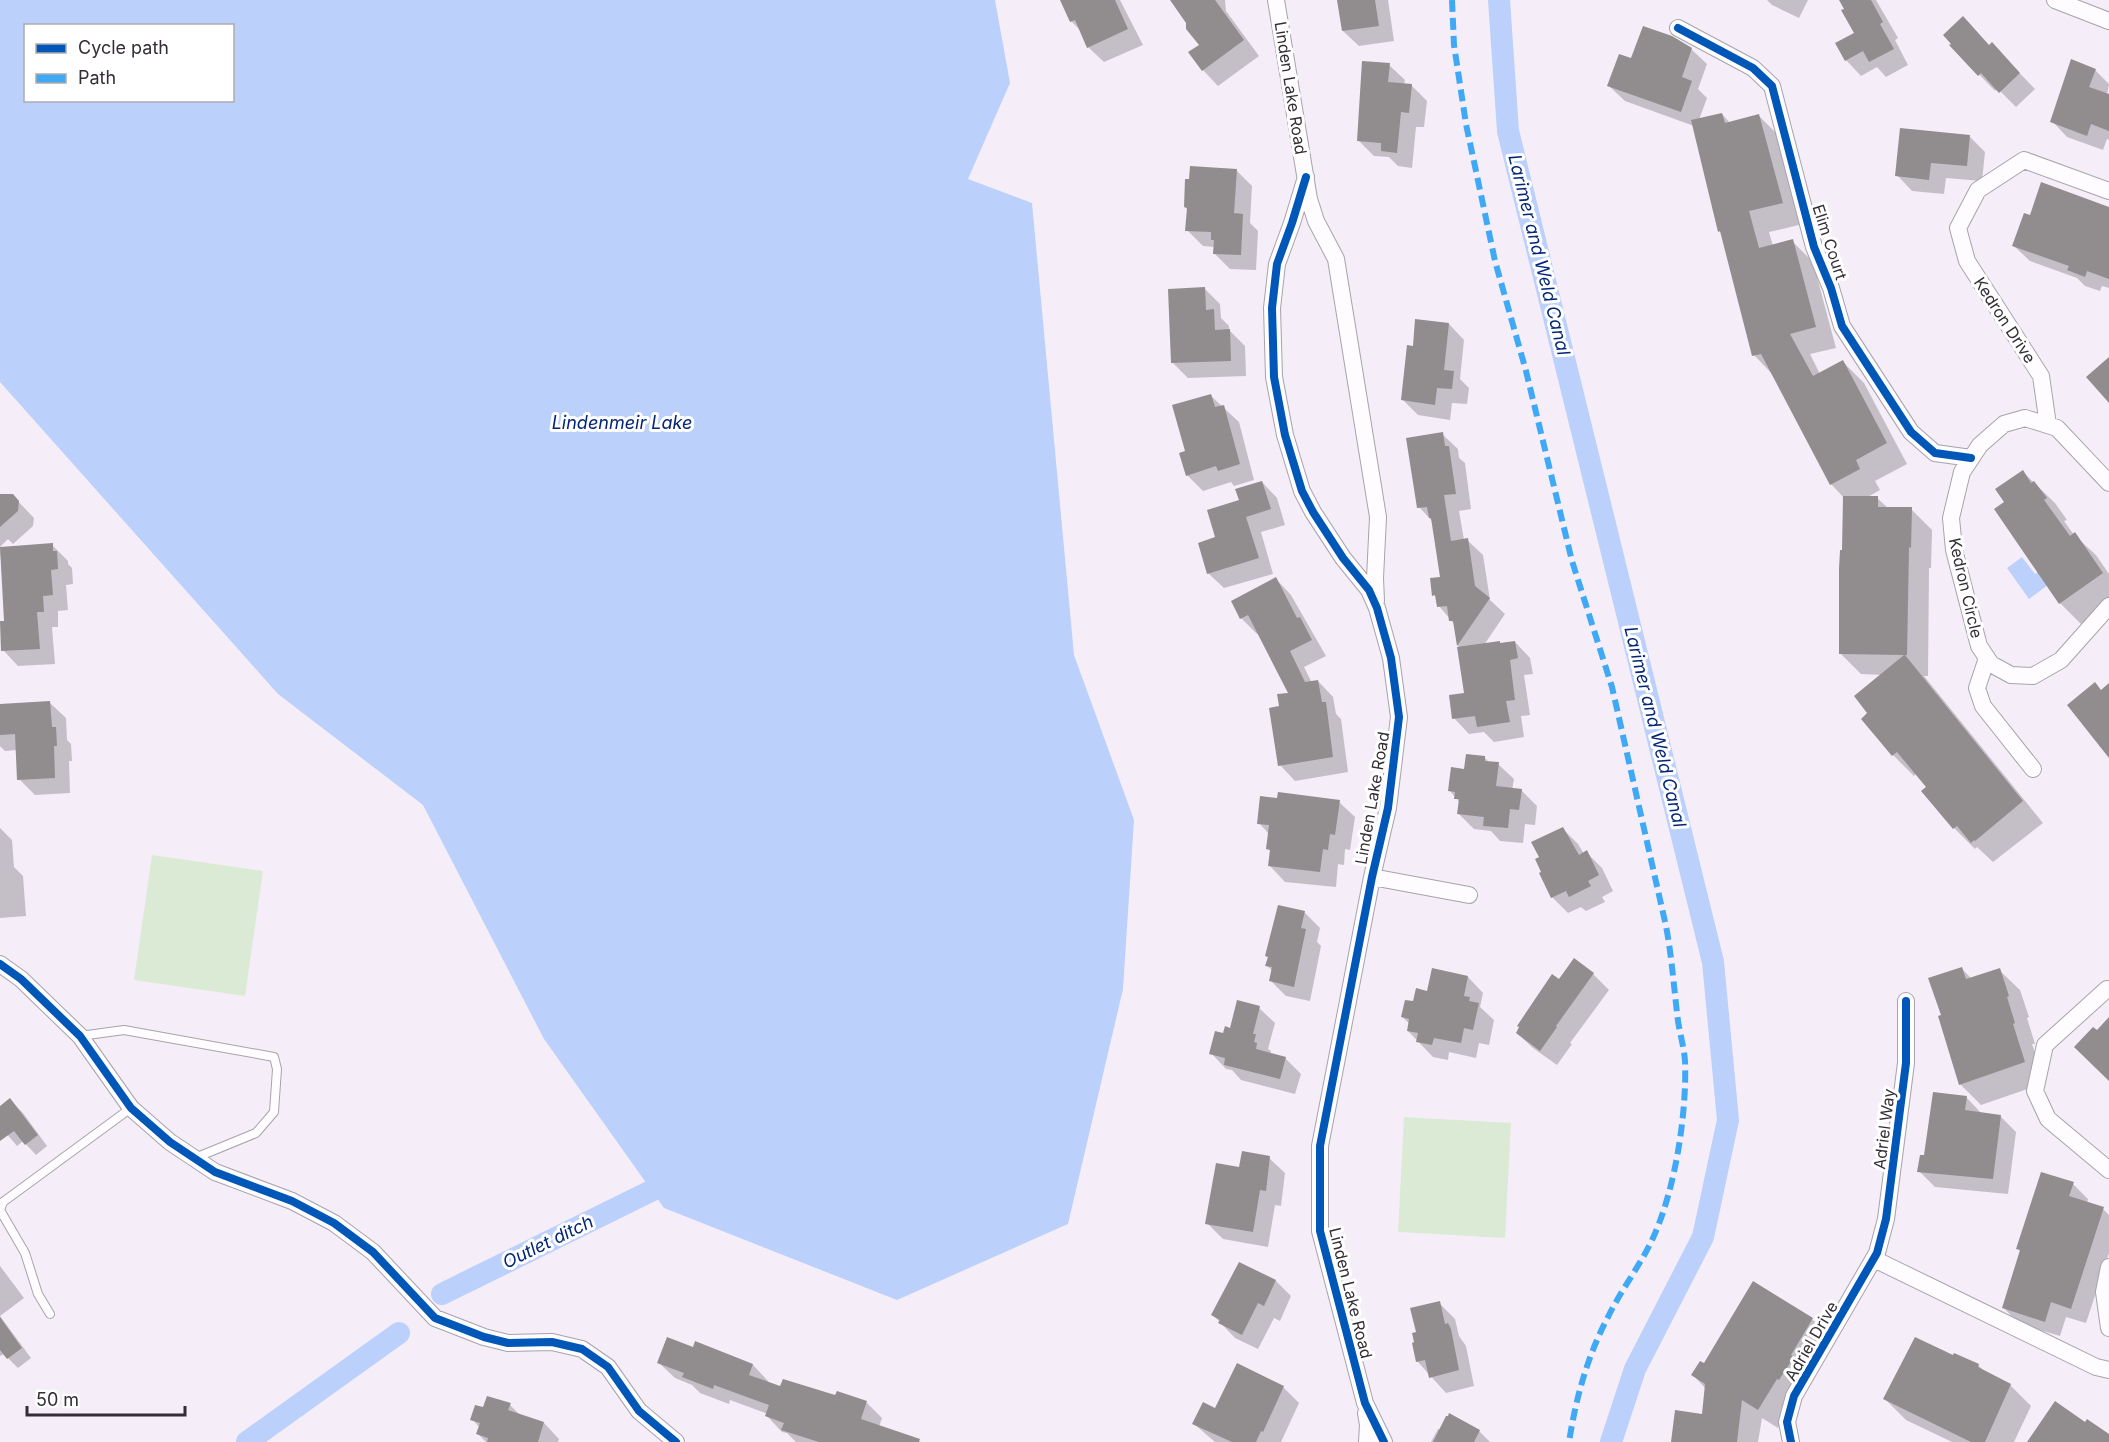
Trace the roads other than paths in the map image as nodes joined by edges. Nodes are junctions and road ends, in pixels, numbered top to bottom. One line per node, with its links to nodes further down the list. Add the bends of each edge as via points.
1 (1276, 0): 5 (street, Linden Lake Road)
2 (2055, 0): 3 (street)
3 (2109, 21)
4 (1678, 28): 8 (street, Elim Court, via 1753,68 1772,86 1814,247 1842,326 1911,432 1935,453)
5 (1306, 177): 10 (street, Linden Lake Road, via 1316,221 1336,259 1378,517); 10 (street, Linden Lake Road, via 1277,264 1272,308 1274,377 1284,435 1302,490)
6 (2109, 191): 7 (street, Kedron Drive, via 2024,160 1978,190 1959,228 1967,261 2041,376)
7 (2048, 425): 8 (street, Kedron Circle, via 2025,418 2004,424); 9 (street, via 2057,428)
8 (1971, 458): 12 (street, Kedron Circle, via 1962,472 1951,518 1954,550 1979,646)
9 (2109, 483)
10 (1377, 608): 14 (street, Linden Lake Road, via 1391,658 1400,717 1388,808)
11 (2108, 608): 12 (street, Kedron Circle, via 2061,660 2033,676 2011,675)
12 (1987, 658): 13 (street, via 1977,688 1983,706)
13 (2033, 769)
14 (1372, 877): 15 (street); 28 (street, Linden Lake Road, via 1320,1146 1320,1231)
15 (1469, 895)
16 (0, 964): 19 (street)
17 (2107, 989): 22 (street, via 2044,1045 2035,1091 2048,1119)
18 (1906, 1001): 23 (street, Adriel Way, via 1906,1063 1886,1219)
19 (80, 1036): 20 (street); 21 (lane, via 124,1030 274,1057 274,1112 256,1133)
20 (131, 1108): 21 (street); 25 (lane, via 3,1202 0,1210 25,1252 38,1294)
21 (195, 1158): 29 (street, via 215,1172 292,1201 334,1223 373,1252 435,1318 508,1343 552,1342 582,1350 608,1367 639,1411)
22 (2109, 1170)
23 (1874, 1259): 27 (street); 32 (street, Adriel Drive, via 1794,1396 1787,1422)
24 (2109, 1267): 26 (street, via 2104,1292)
25 (50, 1314)
26 (2109, 1328)
27 (2109, 1370)
28 (1365, 1403): 30 (street); 31 (street, Linden Lake Road)
29 (676, 1442)
30 (1367, 1442)
31 (1384, 1442)
32 (1791, 1442)

